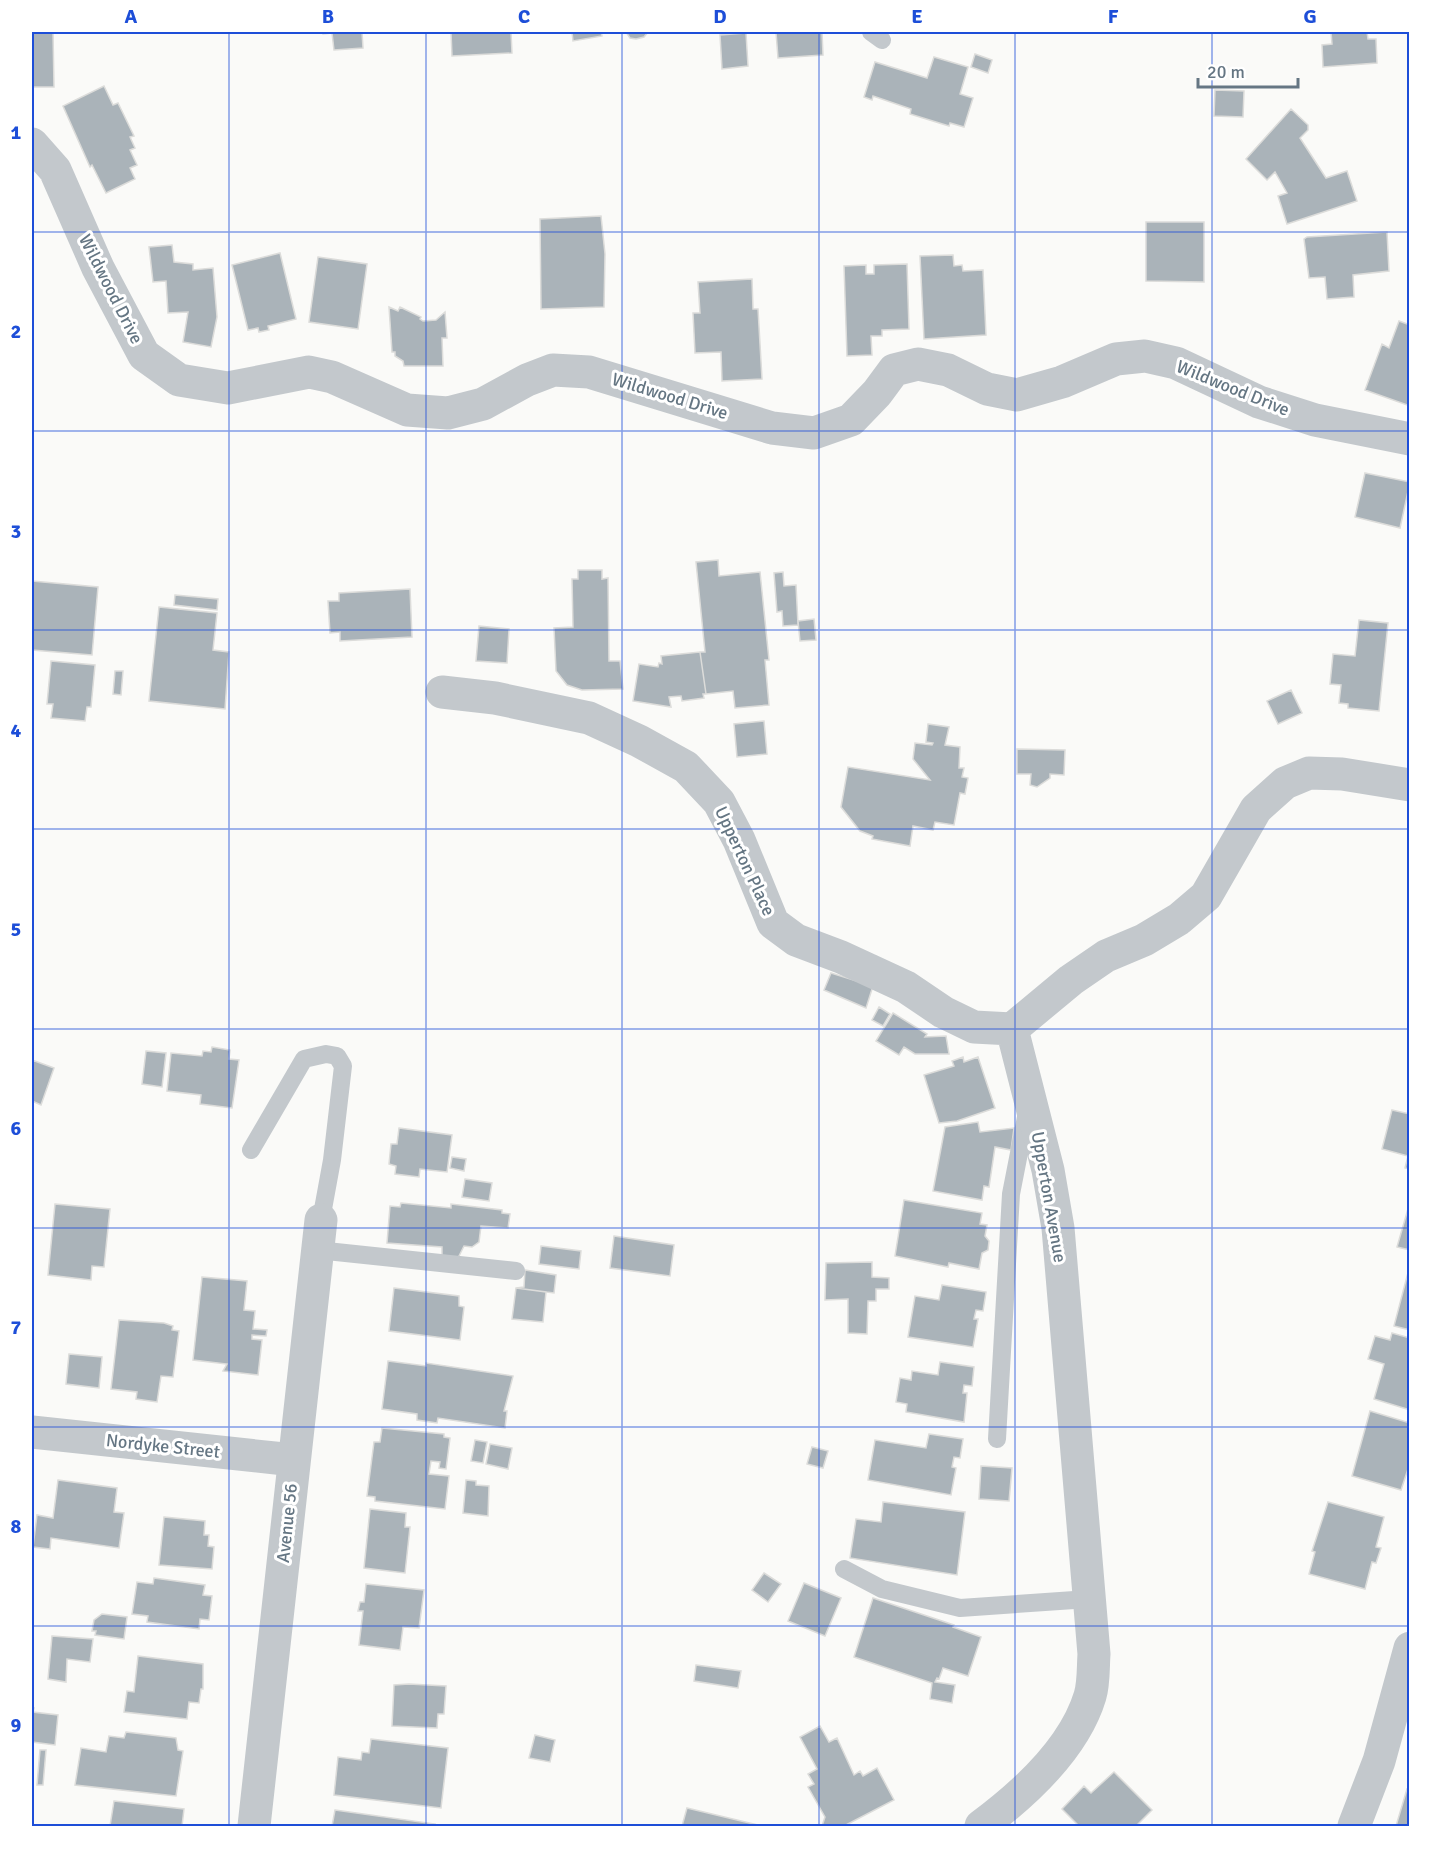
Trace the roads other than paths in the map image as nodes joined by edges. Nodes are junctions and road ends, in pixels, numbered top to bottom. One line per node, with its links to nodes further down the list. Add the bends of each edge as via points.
1 (32, 144): 2 (street, Wildwood Drive, via 55,170 98,268 144,355 179,380 228,388 309,372 332,377 406,410 448,413 483,404 553,370 589,372 772,428 814,433 851,420 894,370 918,364 948,370 987,389 1017,395 1062,382 1116,359 1145,356 1176,363 1259,402 1315,420)
2 (1410, 439)
3 (442, 692): 5 (street, Upperton Place, via 495,698 589,718 687,767 719,802 773,923 796,940 906,987 974,1027)
4 (1410, 785): 5 (street, via 1309,773 1285,783 1256,809 1206,896 1179,919 1106,956)
5 (1012, 1029): 6 (street, Upperton Avenue)
6 (1030, 1100): 11 (lane, via 1011,1194); 14 (street, Upperton Avenue, via 1058,1228)
7 (251, 1150): 8 (lane, via 304,1059 326,1054 338,1056 343,1066)
8 (319, 1235): 9 (lane); 12 (street, Avenue 56)
9 (516, 1270)
10 (32, 1432): 12 (street, Nordyke Street)
11 (998, 1438)
12 (294, 1460): 16 (street, Avenue 56)
13 (844, 1569): 14 (lane, via 882,1589 960,1608)
14 (1089, 1599): 17 (street, Upperton Avenue, via 1094,1654 1091,1695 1074,1733 1040,1773)
15 (1408, 1664): 18 (street)
16 (254, 1827)
17 (981, 1827)
18 (1354, 1827)

